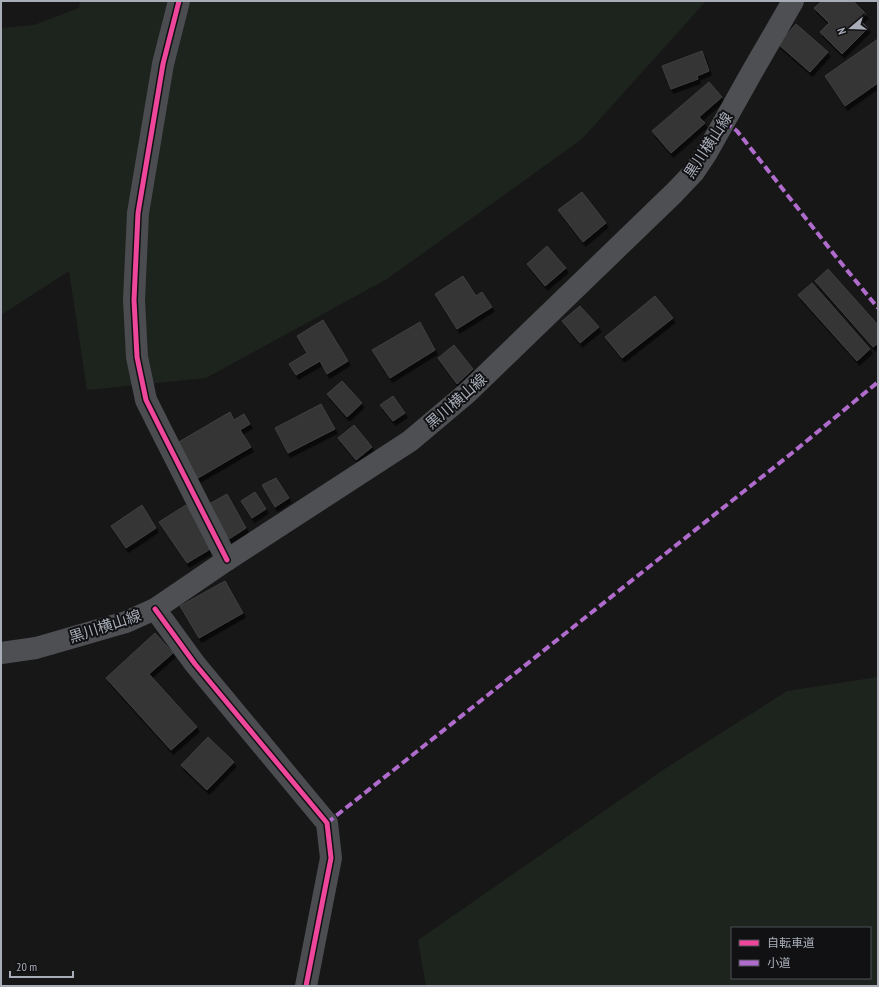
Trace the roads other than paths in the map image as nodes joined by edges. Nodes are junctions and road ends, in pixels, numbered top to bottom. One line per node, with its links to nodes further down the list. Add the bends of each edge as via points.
1 (179, 1): 3 (street, via 164,64 138,213 134,300 137,357 146,400)
2 (793, 1): 3 (main road, 黒川横山線, via 706,154 694,172 674,193 468,393 410,441)
3 (227, 560): 4 (main road, 黒川横山線)
4 (155, 609): 5 (main road, 黒川横山線, via 126,622 36,648); 6 (street, via 195,664 327,822 332,858)
5 (1, 653)
6 (306, 986)

